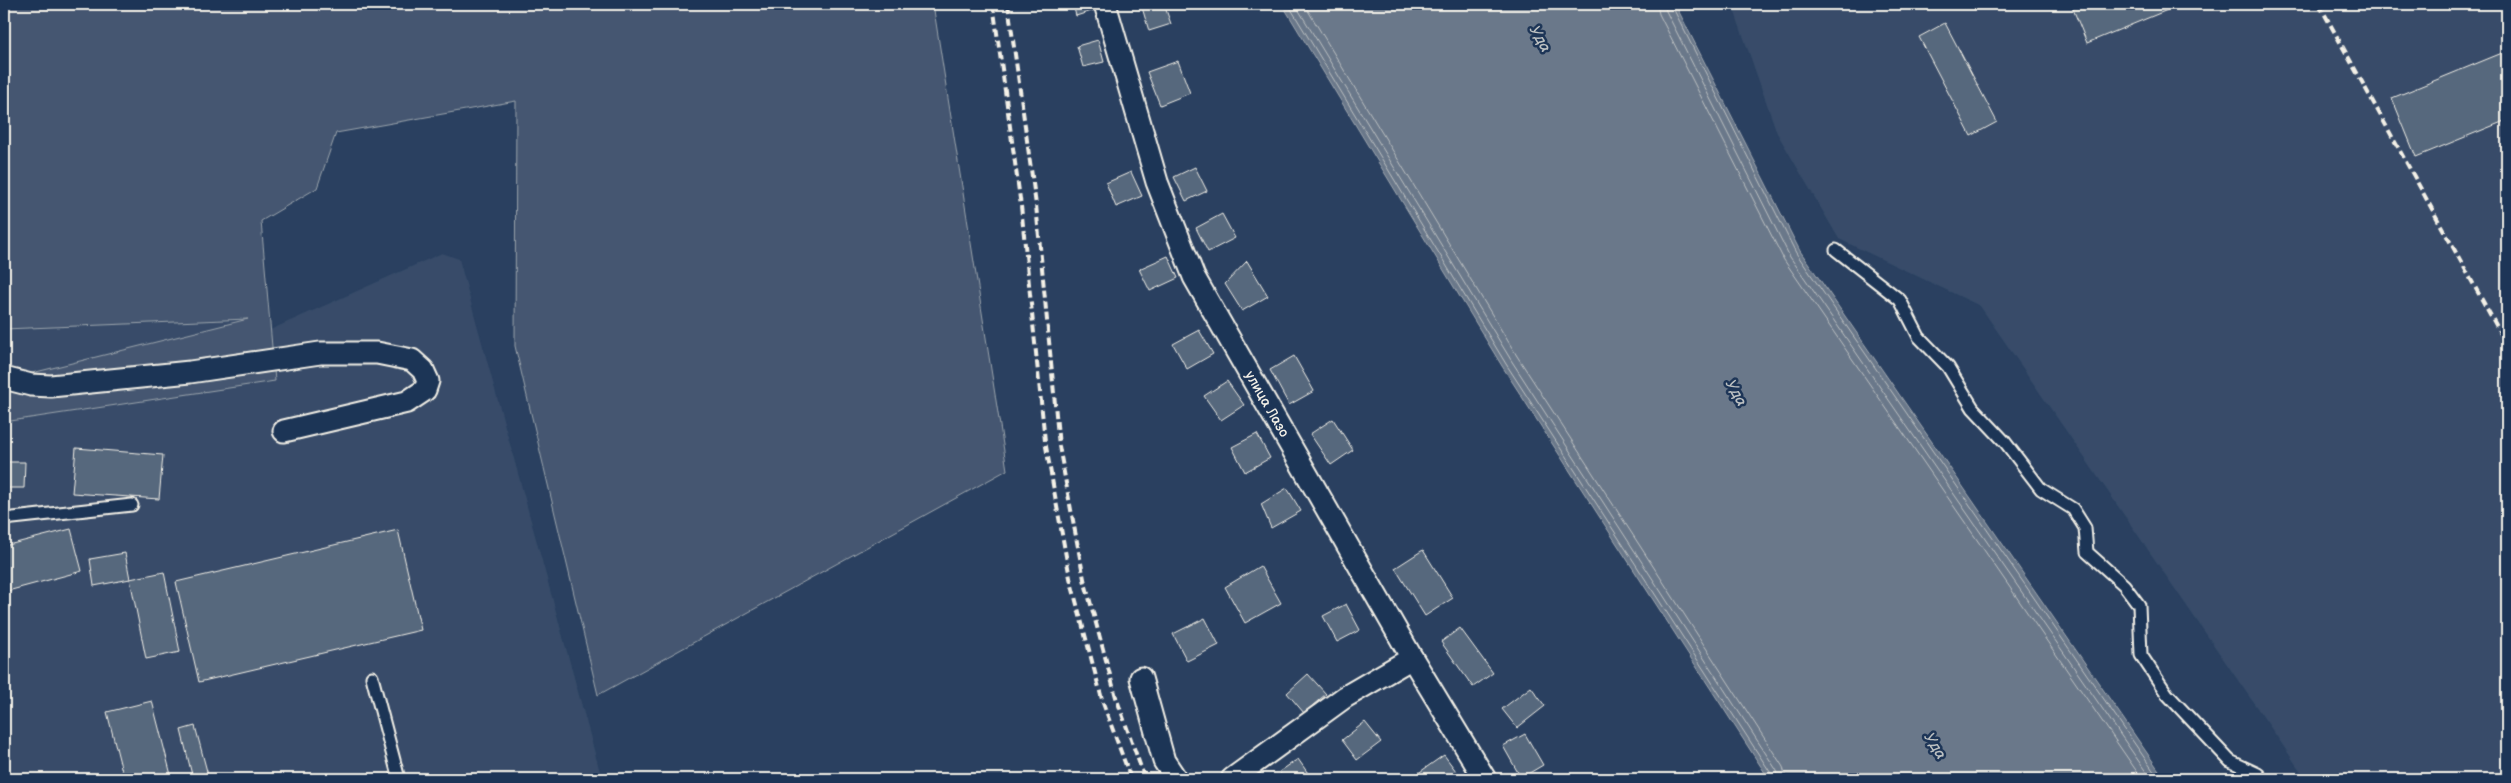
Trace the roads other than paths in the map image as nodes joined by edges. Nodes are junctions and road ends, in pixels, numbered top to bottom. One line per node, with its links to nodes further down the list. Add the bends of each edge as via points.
1 (1105, 4): 7 (street, улица Лазо, via 1157,182 1194,277)
2 (1836, 250): 14 (lane, via 1900,300 1919,337 1948,367 1973,408 2040,489 2073,509 2085,528 2087,552 2124,585 2139,605 2141,655 2167,694 2230,761)
3 (4, 378): 4 (street, via 51,386 190,372 320,353 377,353 412,360 424,370 428,382 425,390 407,402)
4 (284, 431)
5 (132, 505): 6 (lane)
6 (4, 519)
7 (1412, 658): 12 (street, via 1345,698); 13 (street, улица Лазо)
8 (372, 678): 10 (lane)
9 (1142, 678): 11 (street, via 1164,761)
10 (399, 779)
11 (1176, 779)
12 (1232, 779)
13 (1486, 779)
14 (2262, 779)

